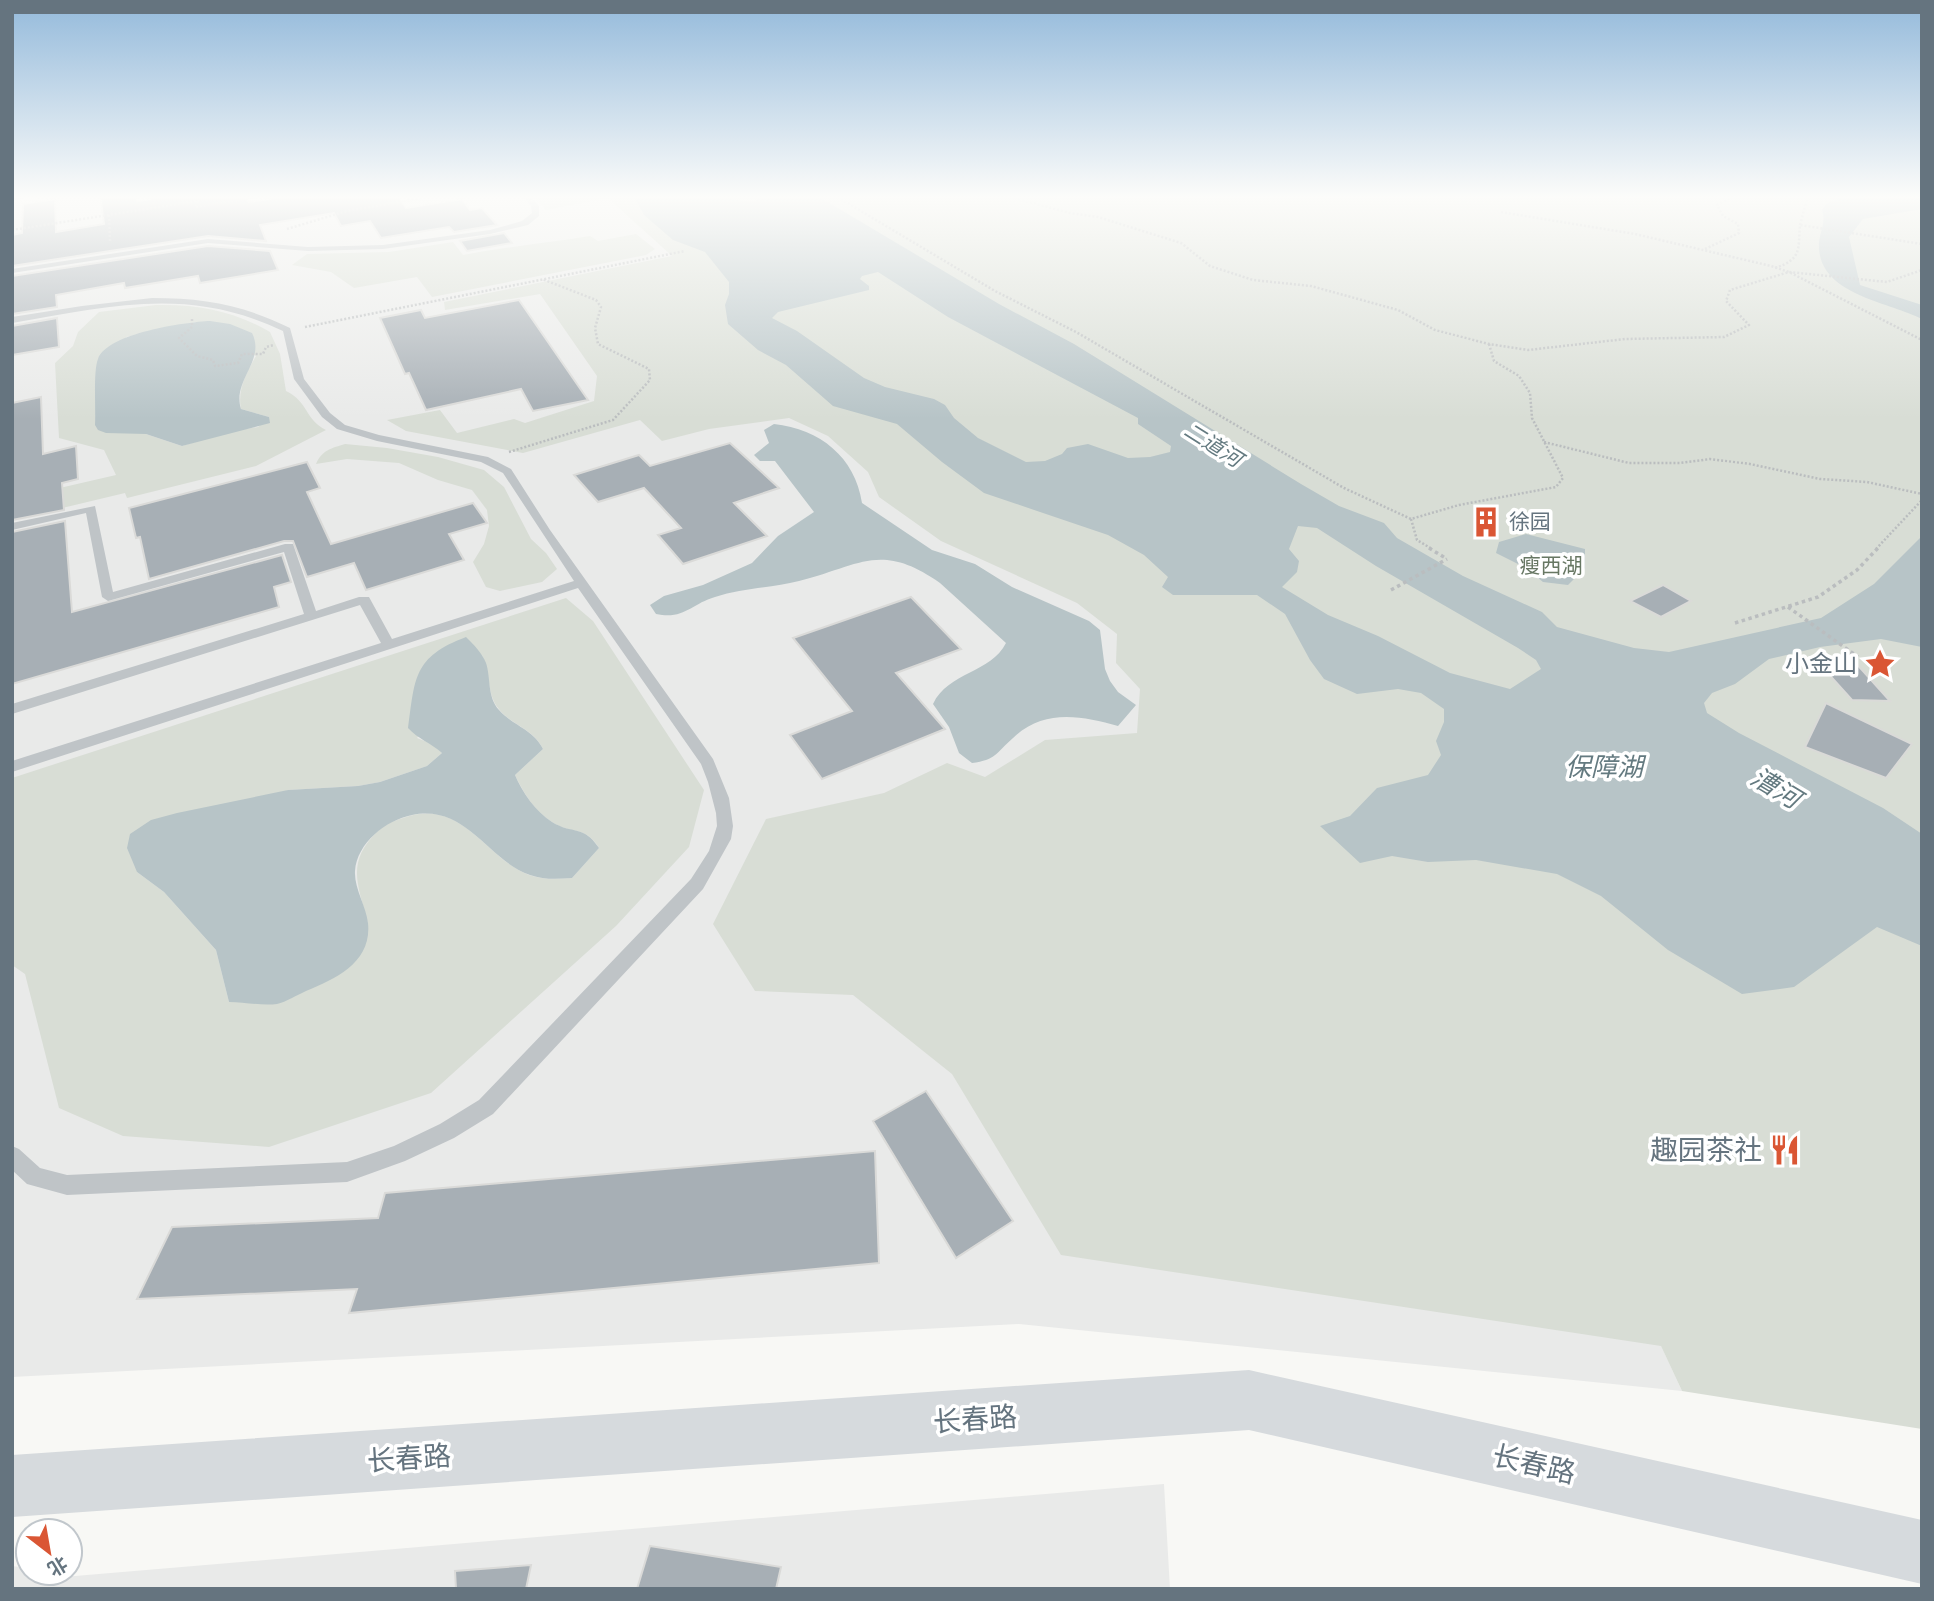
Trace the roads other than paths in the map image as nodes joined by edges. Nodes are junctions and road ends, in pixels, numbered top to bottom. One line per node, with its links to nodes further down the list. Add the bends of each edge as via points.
1 (12, 320): 3 (lane, via 116,303 177,300 262,315 287,330 299,379 341,427 484,459 508,471)
2 (12, 527): 4 (lane, via 91,508 108,597 289,547)
3 (583, 582): 5 (lane); 8 (lane, via 708,763 722,797 726,828 718,855 697,884 486,1107 435,1137 346,1172 67,1185 34,1177)
4 (311, 616): 5 (lane, via 364,600); 6 (lane)
5 (389, 645): 7 (lane)
6 (12, 709)
7 (12, 767)
8 (12, 1156)
9 (12, 1486): 10 (street, 长春路, via 1249,1400)
10 (1922, 1552)

